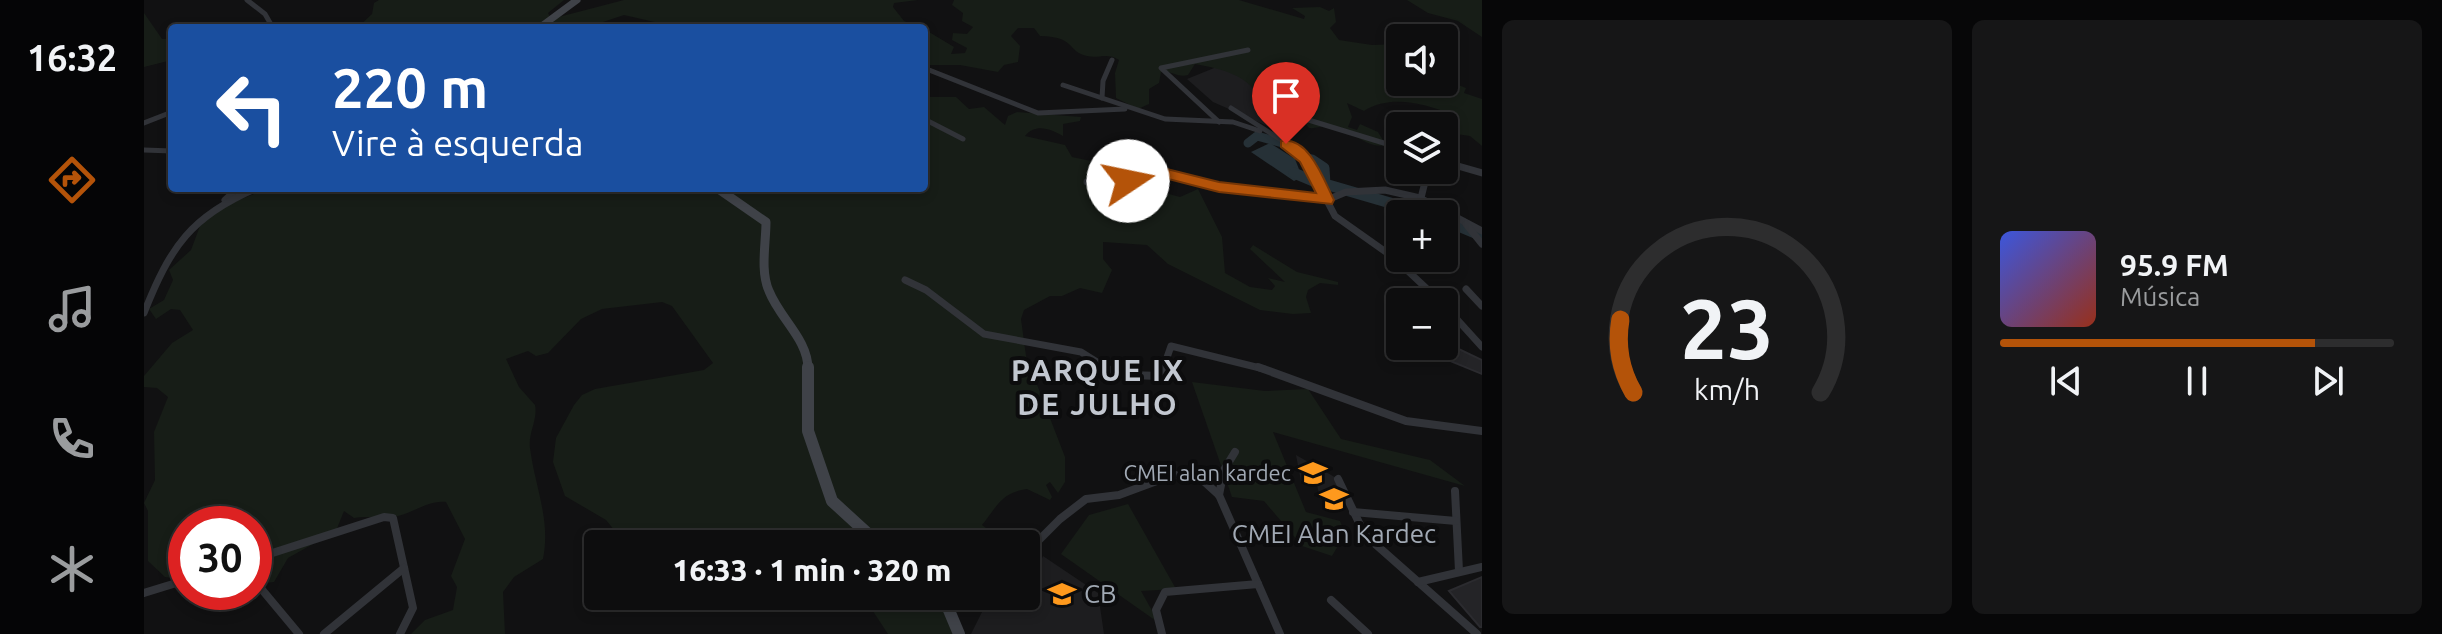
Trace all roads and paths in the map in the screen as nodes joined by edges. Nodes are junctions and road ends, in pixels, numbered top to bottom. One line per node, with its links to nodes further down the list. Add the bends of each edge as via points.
1 (247, 0): 4 (street)
2 (587, 0): 3 (street)
3 (577, 1): 5 (street)
4 (271, 24)
5 (545, 24)
6 (1248, 50): 15 (street, via 1161,68)
7 (1112, 60): 10 (street)
8 (928, 69): 11 (street, via 1031,112)
9 (1063, 85): 10 (street)
10 (1102, 98): 11 (street)
11 (1131, 108): 15 (street, via 1173,121)
12 (1231, 108): 17 (street)
13 (168, 114): 16 (street)
14 (928, 121): 18 (street)
15 (1219, 122): 17 (street, via 1243,124)
16 (144, 123)
17 (1276, 138): 19 (street)
18 (963, 139)
19 (1286, 144): 20 (street, via 1274,129 1289,114); 31 (street, via 1307,160)
20 (1386, 144)
21 (144, 150): 22 (street)
22 (168, 151)
23 (1458, 166): 24 (street)
24 (1482, 173)
25 (1087, 182): 31 (street, via 1116,184 1151,170 1219,187)
26 (1424, 184): 30 (street)
27 (234, 192): 32 (street)
28 (248, 192): 32 (street)
29 (723, 192): 50 (street, via 766,222 765,279 808,354 813,453 832,501)
30 (1421, 198): 31 (street, via 1338,192); 33 (street)
31 (1327, 200): 37 (street, via 1336,217)
32 (224, 202): 40 (street, via 196,226 163,269)
33 (1466, 223): 34 (street); 35 (street)
34 (1482, 231)
35 (1482, 244)
36 (905, 280): 43 (street, via 984,334 1081,352 1100,367 1129,375 1160,376 1171,346 1255,366 1406,421)
37 (1426, 288)
38 (1466, 289): 39 (street)
39 (1482, 306)
40 (144, 313)
41 (1458, 321): 42 (street)
42 (1482, 347)
43 (1482, 431)
44 (1235, 452): 47 (street, via 1224,470)
45 (1338, 479): 48 (street)
46 (1455, 491): 49 (street)
47 (1219, 495): 51 (street, via 1206,478 1184,471 1116,496 1085,499); 57 (street)
48 (1353, 512): 49 (street); 56 (street, via 1365,535)
49 (1456, 521): 55 (street)
50 (864, 530)
51 (1040, 540)
52 (272, 553): 54 (street, via 393,518)
53 (1482, 567): 55 (street)
54 (404, 568): 64 (street); 65 (street, via 413,608)
55 (1459, 571): 56 (street)
56 (1418, 582): 70 (street)
57 (1258, 584): 67 (street, via 1165,592 1156,610); 68 (street)
58 (168, 586): 59 (street)
59 (144, 593)
60 (1331, 600): 69 (street)
61 (272, 602): 63 (street)
62 (949, 610): 66 (street)
63 (299, 634)
64 (324, 634)
65 (400, 634)
66 (959, 634)
67 (1162, 634)
68 (1280, 634)
69 (1368, 634)
70 (1477, 634)

